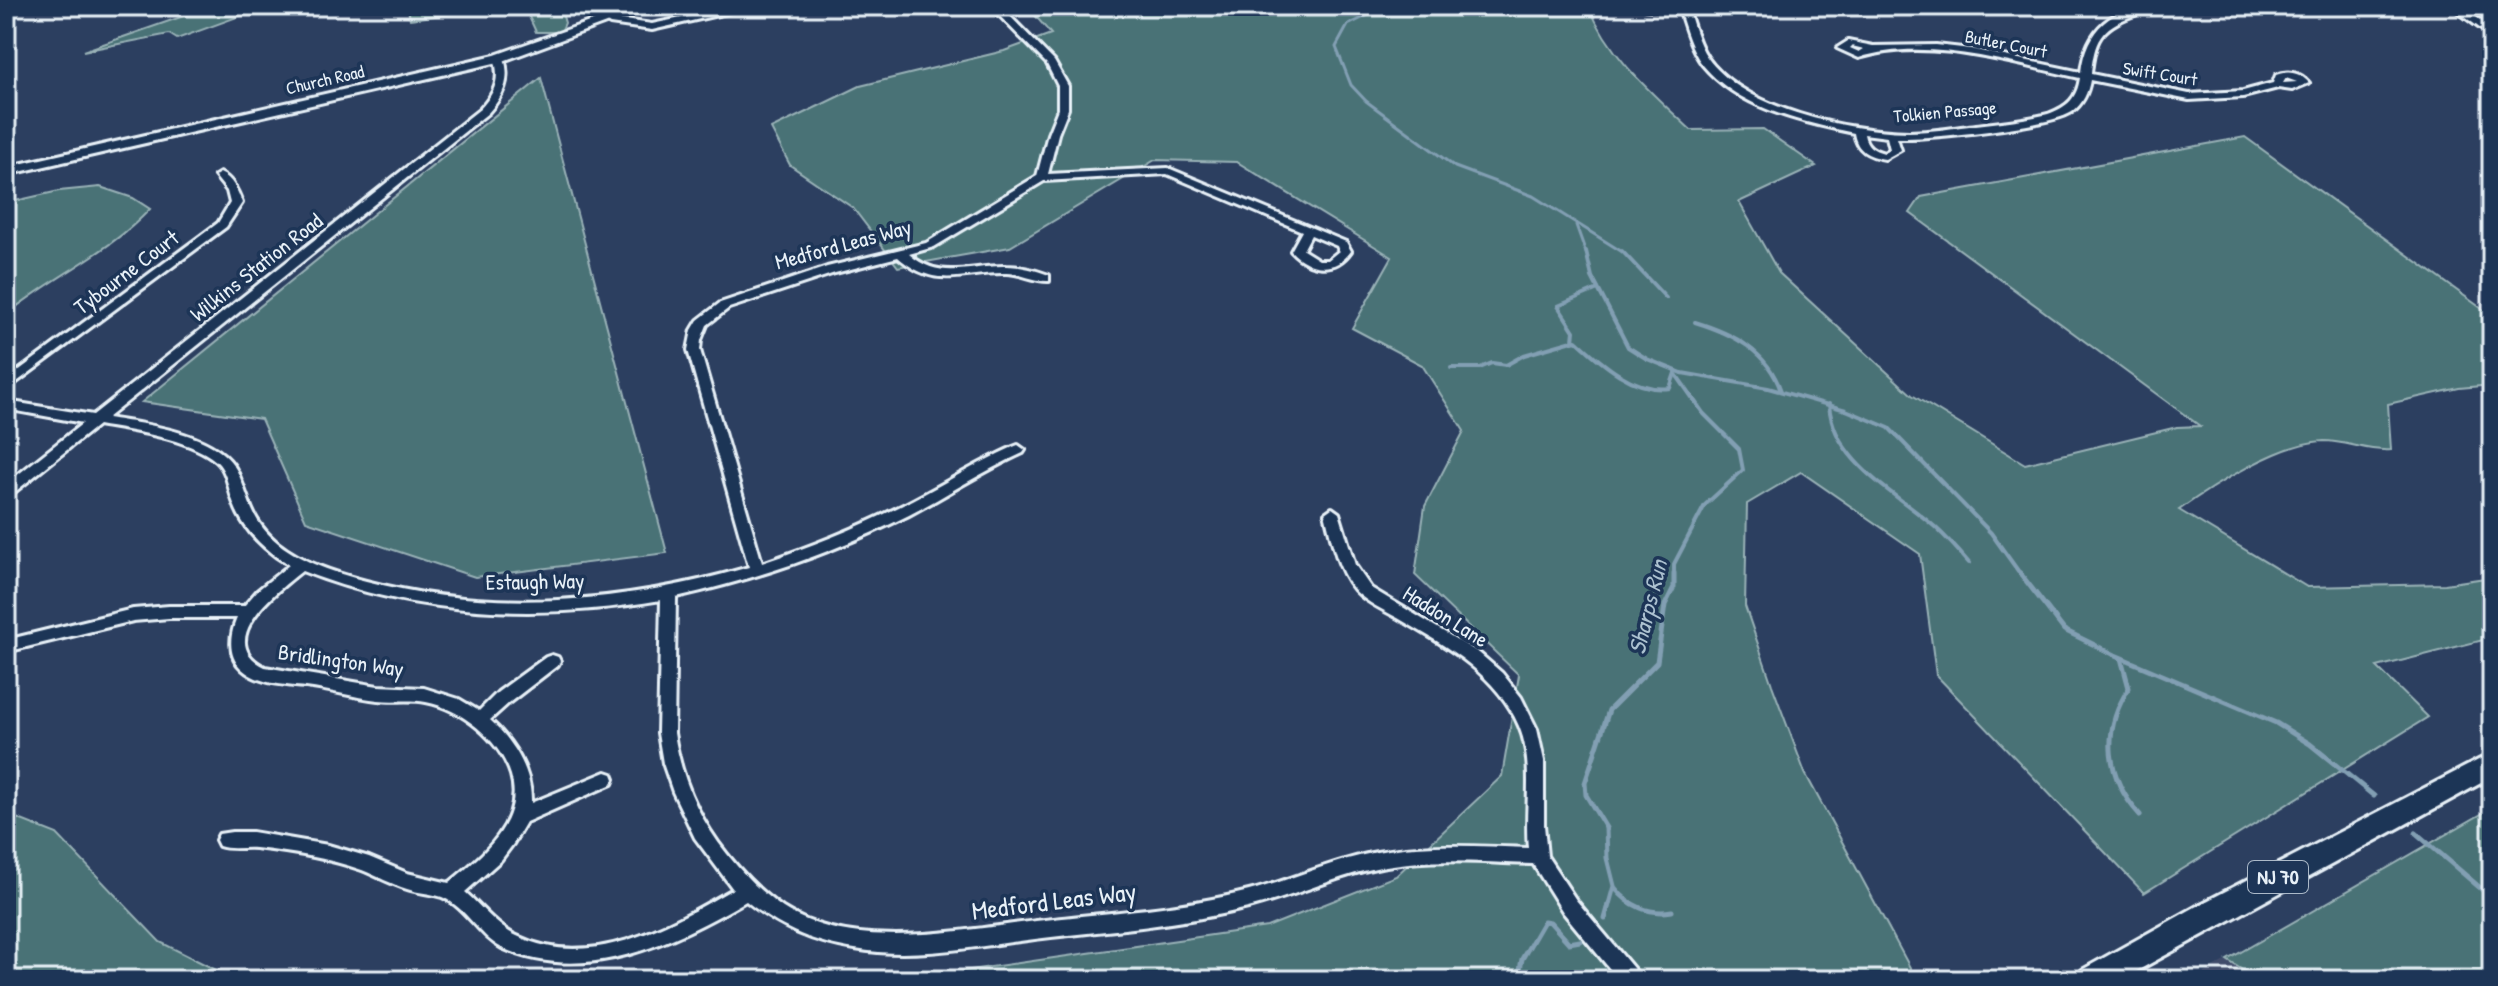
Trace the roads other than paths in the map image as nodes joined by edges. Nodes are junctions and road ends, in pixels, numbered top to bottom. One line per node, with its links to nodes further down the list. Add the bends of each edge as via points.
1 (646, 6): 8 (main road, Church Road)
2 (752, 6): 8 (street, via 652,27)
3 (995, 6): 18 (street, via 1051,63 1063,86 1063,109)
4 (1645, 6): 7 (street)
5 (2151, 6): 12 (street, Tolkien Passage, via 2111,22 2095,35)
6 (2455, 6): 9 (street)
7 (1682, 8): 14 (street, Tolkien Passage, via 1703,58 1733,85 1780,109)
8 (610, 21): 11 (main road, Church Road)
9 (2492, 34)
10 (1873, 49): 12 (street, Butler Court, via 1959,50)
11 (499, 58): 16 (main road, Church Road); 24 (street, Wilkins Station Road, via 502,87 484,111)
12 (2084, 77): 13 (street, Swift Court, via 2189,97 2243,94); 15 (street, Tolkien Passage, via 2079,100 2061,114 1974,129)
13 (2278, 85)
14 (1859, 130): 15 (street, Tolkien Passage); 15 (street, via 1859,143 1885,156 1896,150)
15 (1891, 134)
16 (6, 171)
17 (220, 176): 22 (street, Tybourne Court, via 235,199 227,220)
18 (1042, 178): 19 (street, via 1168,171); 20 (street, Medford Leas Way, via 939,242)
19 (1308, 231)
20 (901, 253): 21 (street, via 926,273 1014,268); 29 (street, Medford Leas Way, via 742,298 707,317 696,333 694,350)
21 (1045, 278)
22 (6, 386)
23 (6, 405): 24 (street, Estaugh Way)
24 (93, 422): 26 (street, Wilkins Station Road); 28 (street, Estaugh Way, via 185,438 215,452 229,469 250,522)
25 (1018, 450): 29 (street, Estaugh Way, via 892,517)
26 (6, 491)
27 (1332, 513): 39 (street, Haddon Lane, via 1356,582 1479,661 1520,709 1534,747)
28 (300, 564): 30 (street, Estaugh Way, via 377,589 450,602 554,604); 31 (street)
29 (757, 569): 30 (street, Estaugh Way)
30 (669, 593): 40 (street, Medford Leas Way, via 668,754 703,836)
31 (245, 612): 32 (street, via 133,615); 34 (street, Bridlington Way, via 239,648 245,663 261,673 389,694 423,694)
32 (6, 646)
33 (552, 661): 34 (street)
34 (480, 720): 37 (street, Bridlington Way, via 500,740 519,773 524,798)
35 (2492, 764): 43 (highway, NJ 70)
36 (606, 779): 37 (street)
37 (520, 816): 41 (street, via 486,863)
38 (225, 840): 41 (street, via 329,850)
39 (1538, 856): 40 (street, Medford Leas Way, via 1391,857 1229,904 916,944 836,939 775,913); 42 (street)
40 (746, 891): 41 (street, via 654,941 578,959 512,944)
41 (451, 893)
42 (1631, 980)
43 (2092, 980)

